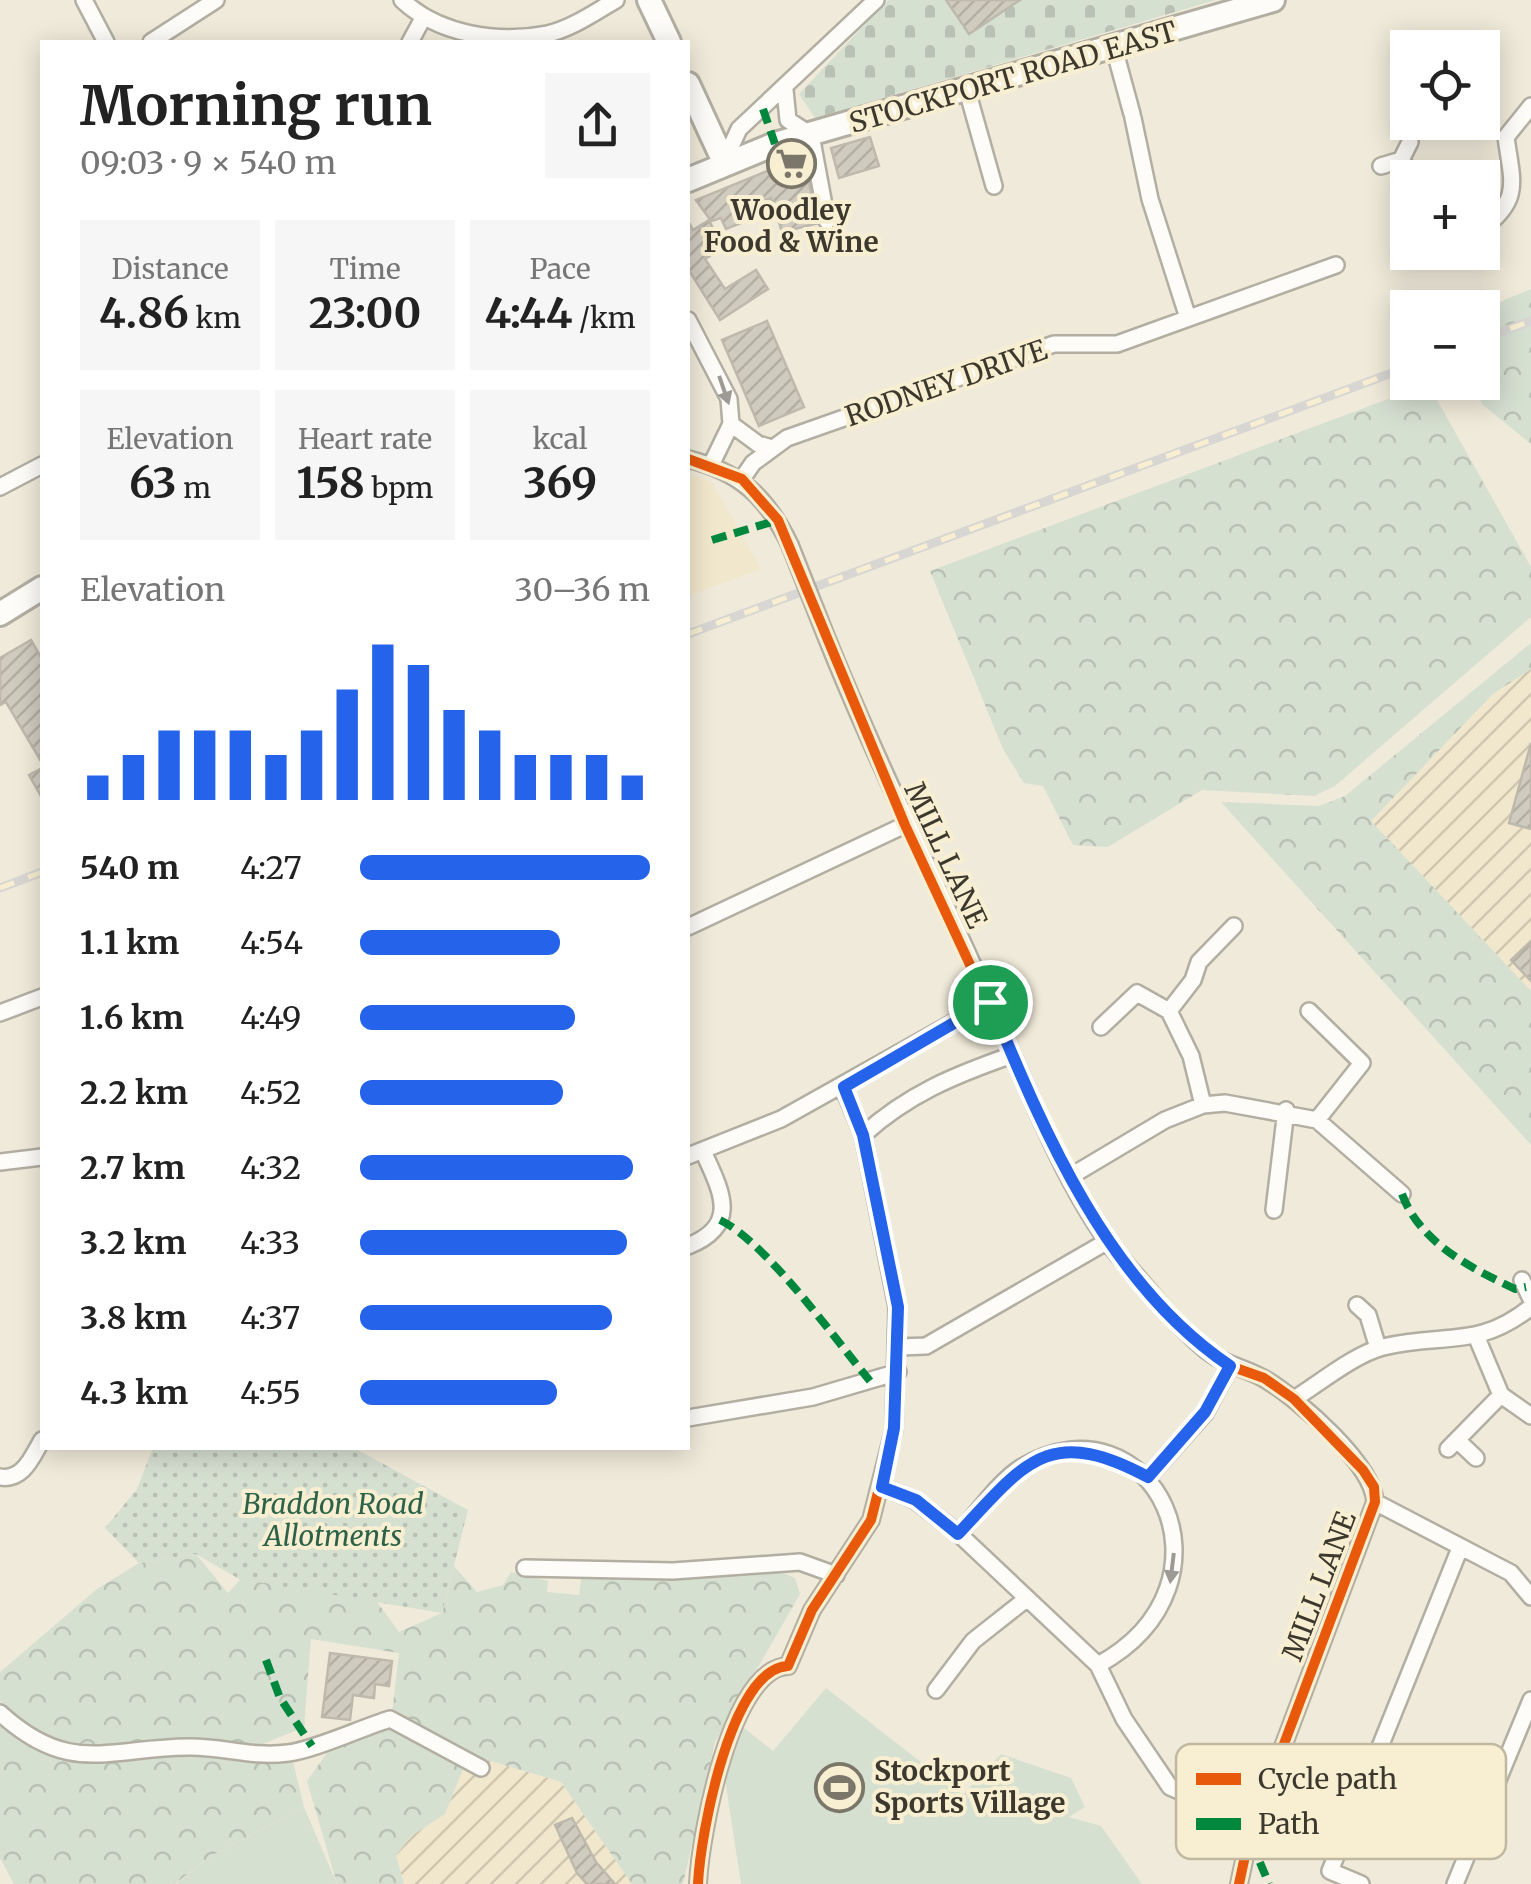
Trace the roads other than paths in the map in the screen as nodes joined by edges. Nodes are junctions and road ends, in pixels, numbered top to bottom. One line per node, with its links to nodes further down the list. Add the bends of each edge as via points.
1 (84, 0): 9 (street)
2 (216, 0): 10 (street)
3 (402, 0): 8 (street)
4 (616, 0): 8 (street, via 547,34 466,33)
5 (649, 0): 12 (main road)
6 (876, 0): 15 (street)
7 (1272, 0): 13 (main road, STOCKPORT ROAD EAST)
8 (422, 20): 11 (street)
9 (105, 40)
10 (154, 40)
11 (411, 40)
12 (668, 40)
13 (1114, 48): 16 (main road, STOCKPORT ROAD EAST); 29 (street, via 1150,199)
14 (690, 88): 21 (main road)
15 (785, 90): 18 (street, via 788,120); 21 (street, via 740,129)
16 (967, 90): 18 (main road, STOCKPORT ROAD EAST); 25 (street)
17 (1531, 106): 26 (street, via 1506,137 1514,191)
18 (811, 135): 21 (main road, STOCKPORT ROAD EAST); 27 (street)
19 (1410, 142): 20 (street)
20 (1401, 160)
21 (724, 162): 24 (main road, STOCKPORT ROAD EAST)
22 (1390, 163): 23 (street)
23 (1381, 166)
24 (690, 179)
25 (994, 186)
26 (1500, 216)
27 (826, 221)
28 (1336, 265): 29 (street, RODNEY DRIVE)
29 (1188, 318): 32 (street, RODNEY DRIVE, via 1117,344 1054,344)
30 (690, 323): 31 (street, one-way to 31, via 716,366)
31 (731, 424): 32 (street); 34 (street)
32 (772, 448): 36 (street, RODNEY DRIVE)
33 (690, 459): 34 (street, MILL LANE)
34 (711, 464): 36 (street, MILL LANE)
35 (40, 466): 37 (street)
36 (742, 479): 40 (street, MILL LANE, bridge, via 766,502 790,546)
37 (0, 486)
38 (40, 589): 39 (main road)
39 (0, 614)
40 (905, 825): 41 (street); 44 (street, MILL LANE)
41 (690, 926)
42 (1234, 926): 45 (street, via 1199,962 1194,980)
43 (40, 998): 47 (street)
44 (990, 1002): 49 (street, MILL LANE); 50 (street)
45 (1169, 1011): 48 (street, via 1138,993); 51 (street, via 1191,1056)
46 (1309, 1011): 53 (street, via 1362,1063)
47 (0, 1013)
48 (1101, 1027)
49 (1012, 1055): 54 (street, via 944,1078 896,1105); 58 (street, MILL LANE)
50 (844, 1087): 54 (street); 55 (street)
51 (1203, 1105): 52 (street); 58 (street)
52 (1286, 1110): 53 (street); 60 (street)
53 (1318, 1120): 59 (street)
54 (863, 1135): 67 (street, via 898,1307)
55 (695, 1154): 62 (street, via 719,1186 723,1209 712,1232)
56 (40, 1156): 57 (street)
57 (0, 1162)
58 (1072, 1176): 61 (street, MILL LANE)
59 (1402, 1194)
60 (1274, 1210)
61 (1106, 1242): 67 (street, via 926,1346); 69 (street, MILL LANE, via 1206,1350)
62 (690, 1245)
63 (1522, 1280): 64 (street)
64 (1531, 1303): 66 (street, via 1512,1322)
65 (1357, 1305): 68 (street, via 1368,1315)
66 (1476, 1338): 68 (street); 71 (street)
67 (898, 1347): 70 (street)
68 (1378, 1348): 72 (street)
69 (1230, 1366): 72 (street, MILL LANE); 78 (street, via 1205,1412)
70 (898, 1372): 74 (street, via 813,1397); 79 (street)
71 (1500, 1395): 73 (street); 76 (street, via 1452,1444)
72 (1294, 1399): 80 (street, MILL LANE, via 1363,1470)
73 (1531, 1416)
74 (690, 1418)
75 (40, 1443): 77 (street, via 22,1472)
76 (1476, 1458)
77 (0, 1477)
78 (1148, 1477): 81 (street, via 1111,1457 1072,1450 1041,1458 1018,1470); 87 (street, one-way to 87, via 1174,1527 1175,1570 1163,1607 1122,1652)
79 (882, 1487): 81 (street, via 916,1500); 84 (street, via 871,1520)
80 (1374, 1502): 82 (street); 91 (street, MILL LANE)
81 (958, 1534): 86 (street)
82 (1460, 1548): 85 (street, via 1512,1573); 92 (street)
83 (525, 1568): 84 (street, via 673,1571 800,1562)
84 (836, 1575): 99 (street, via 788,1666 775,1666 761,1678 732,1728)
85 (1531, 1596)
86 (1025, 1600): 87 (street); 88 (street, via 973,1640)
87 (1098, 1665): 95 (street, via 1124,1719)
88 (936, 1690)
89 (1531, 1700): 93 (street)
90 (0, 1713): 94 (street, via 29,1739 90,1758 191,1746 245,1756 291,1753 390,1719)
91 (1283, 1744)
92 (1381, 1744)
93 (1506, 1761)
94 (481, 1768)
95 (1176, 1789)
96 (1245, 1859): 100 (street, MILL LANE)
97 (1335, 1859): 101 (street, via 1330,1871)
98 (1465, 1859): 102 (street)
99 (698, 1884)
100 (1238, 1884)
101 (1361, 1884)
102 (1455, 1884)

